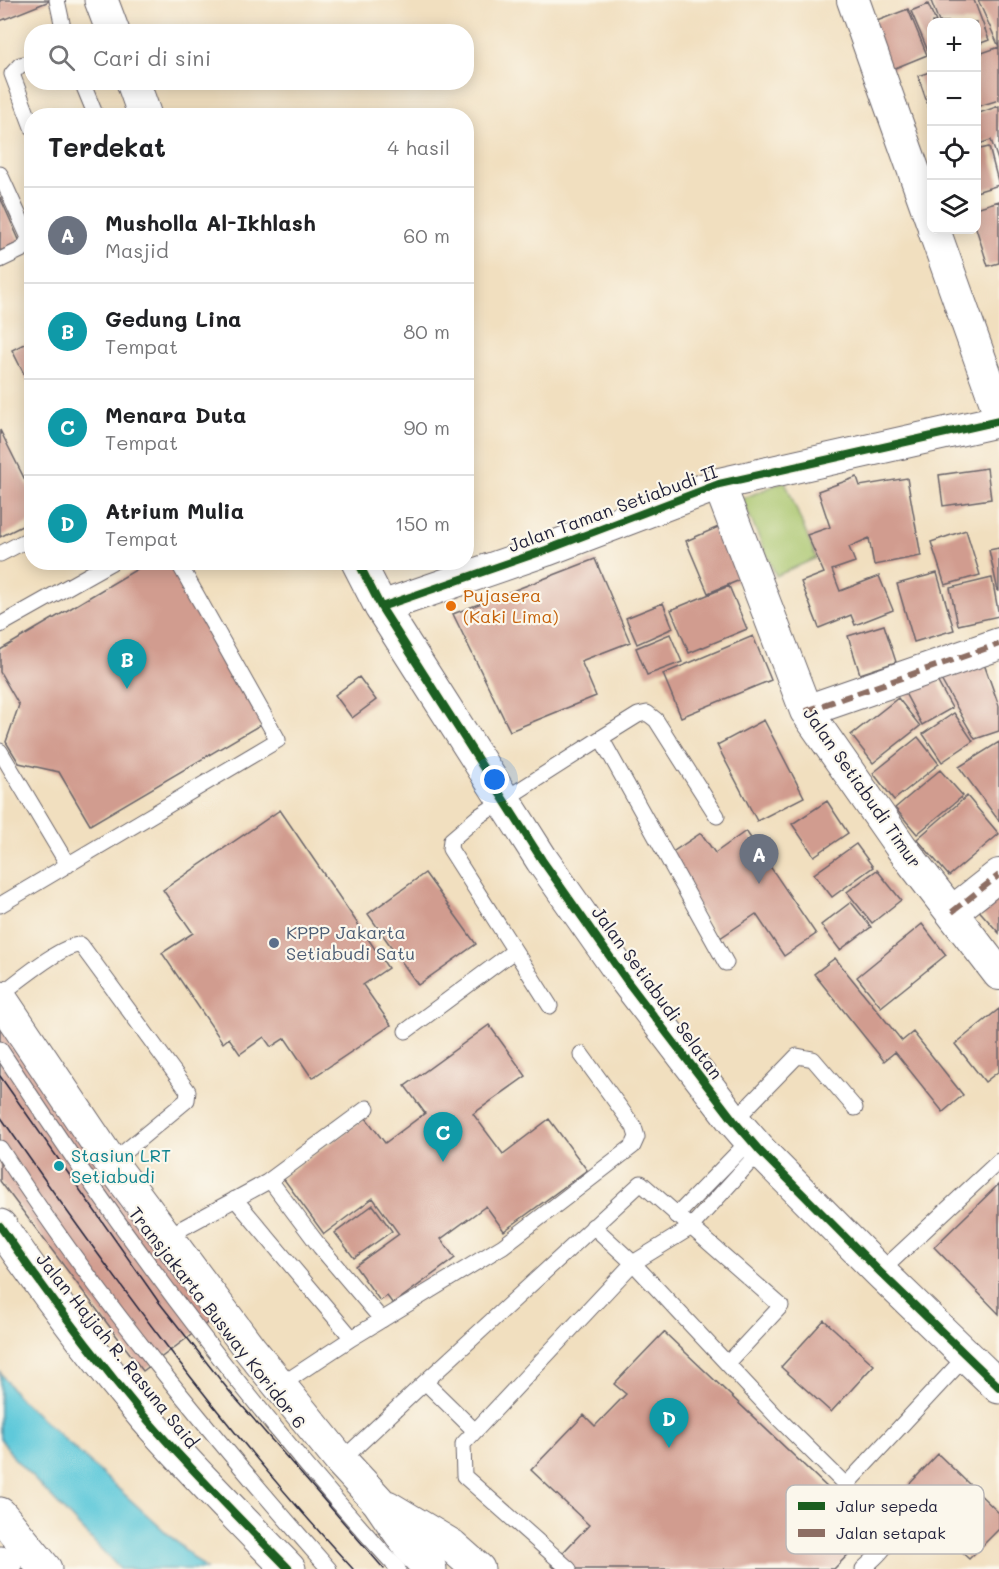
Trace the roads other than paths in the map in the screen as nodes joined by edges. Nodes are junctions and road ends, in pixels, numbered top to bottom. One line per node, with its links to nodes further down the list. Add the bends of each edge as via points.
1 (57, 0): 4 (lane)
2 (101, 0): 5 (main road)
3 (853, 0): 13 (street)
4 (62, 24)
5 (110, 24)
6 (24, 64): 9 (lane, via 12,74)
7 (85, 90): 10 (lane)
8 (136, 90): 11 (main road)
9 (25, 108)
10 (93, 108)
11 (142, 108)
12 (0, 174): 14 (lane)
13 (927, 208)
14 (24, 227)
15 (935, 234): 18 (street)
16 (24, 246): 17 (lane)
17 (0, 260)
18 (999, 412)
19 (999, 421): 20 (street, Jalan Taman Setiabudi II)
20 (719, 484): 26 (street, Jalan Taman Setiabudi II); 29 (street, Jalan Setiabudi Timur)
21 (24, 542): 22 (lane)
22 (0, 554)
23 (98, 570): 27 (lane)
24 (182, 570): 34 (lane, via 278,740)
25 (362, 570): 26 (main road, Jalan Setiabudi Selatan)
26 (381, 607): 32 (main road, Jalan Setiabudi Selatan)
27 (0, 625)
28 (999, 644): 29 (street)
29 (806, 711): 37 (street, Jalan Setiabudi Timur, via 901,847)
30 (601, 738): 32 (lane); 33 (lane, via 647,713 656,720); 39 (lane)
31 (0, 751): 34 (lane)
32 (504, 800): 38 (lane, via 459,831 451,840 450,849); 48 (main road, Jalan Setiabudi Selatan, via 627,981)
33 (717, 816)
34 (68, 865): 36 (lane)
35 (999, 875): 37 (street)
36 (0, 905)
37 (952, 912): 40 (street, Jalan Setiabudi Timur)
38 (514, 951): 42 (lane); 43 (lane)
39 (726, 963)
40 (999, 974)
41 (0, 996): 51 (main road); 51 (lane, via 55,956 75,944 81,945 188,1091 187,1100)
42 (550, 1006)
43 (406, 1031)
44 (0, 1049): 79 (lane, Transjakarta Busway Koridor 6, via 156,1276 270,1419)
45 (581, 1054): 61 (lane, via 634,1127 637,1137 633,1146 503,1246)
46 (367, 1108): 52 (lane)
47 (855, 1108): 48 (lane, via 813,1059 797,1056)
48 (748, 1137): 54 (lane); 57 (lane); 60 (main road, Jalan Setiabudi Selatan)
49 (0, 1148): 78 (lane, via 73,1254 152,1356 234,1460)
50 (999, 1161): 60 (lane)
51 (111, 1163): 58 (main road)
52 (267, 1182): 53 (lane); 61 (lane, via 272,1183)
53 (234, 1199): 58 (lane); 62 (lane)
54 (676, 1216): 56 (lane, via 641,1183); 57 (lane)
55 (0, 1226): 77 (main road, Jalan Hajjah R. Rasuna Said, via 145,1416)
56 (592, 1226): 59 (lane); 65 (lane)
57 (690, 1228): 59 (lane); 64 (lane, via 781,1306)
58 (166, 1237): 66 (main road)
59 (633, 1263): 64 (lane); 68 (lane)
60 (880, 1272): 63 (main road, Jalan Setiabudi Selatan)
61 (382, 1320): 62 (lane)
62 (352, 1338): 66 (lane)
63 (967, 1355): 67 (main road, Jalan Setiabudi Selatan); 70 (lane)
64 (728, 1363): 70 (lane)
65 (425, 1382): 68 (lane); 69 (lane)
66 (279, 1386): 69 (main road)
67 (999, 1387)
68 (474, 1431): 82 (lane, via 463,1444 464,1476)
69 (341, 1461): 71 (main road)
70 (846, 1485)
71 (378, 1501): 80 (main road); 81 (main road, via 452,1546)
72 (0, 1514): 76 (main road)
73 (878, 1554): 83 (lane)
74 (0, 1563): 75 (main road)
75 (5, 1569)
76 (45, 1569)
77 (289, 1569)
78 (329, 1569)
79 (399, 1569)
80 (430, 1569)
81 (478, 1569)
82 (569, 1569)
83 (863, 1569)

